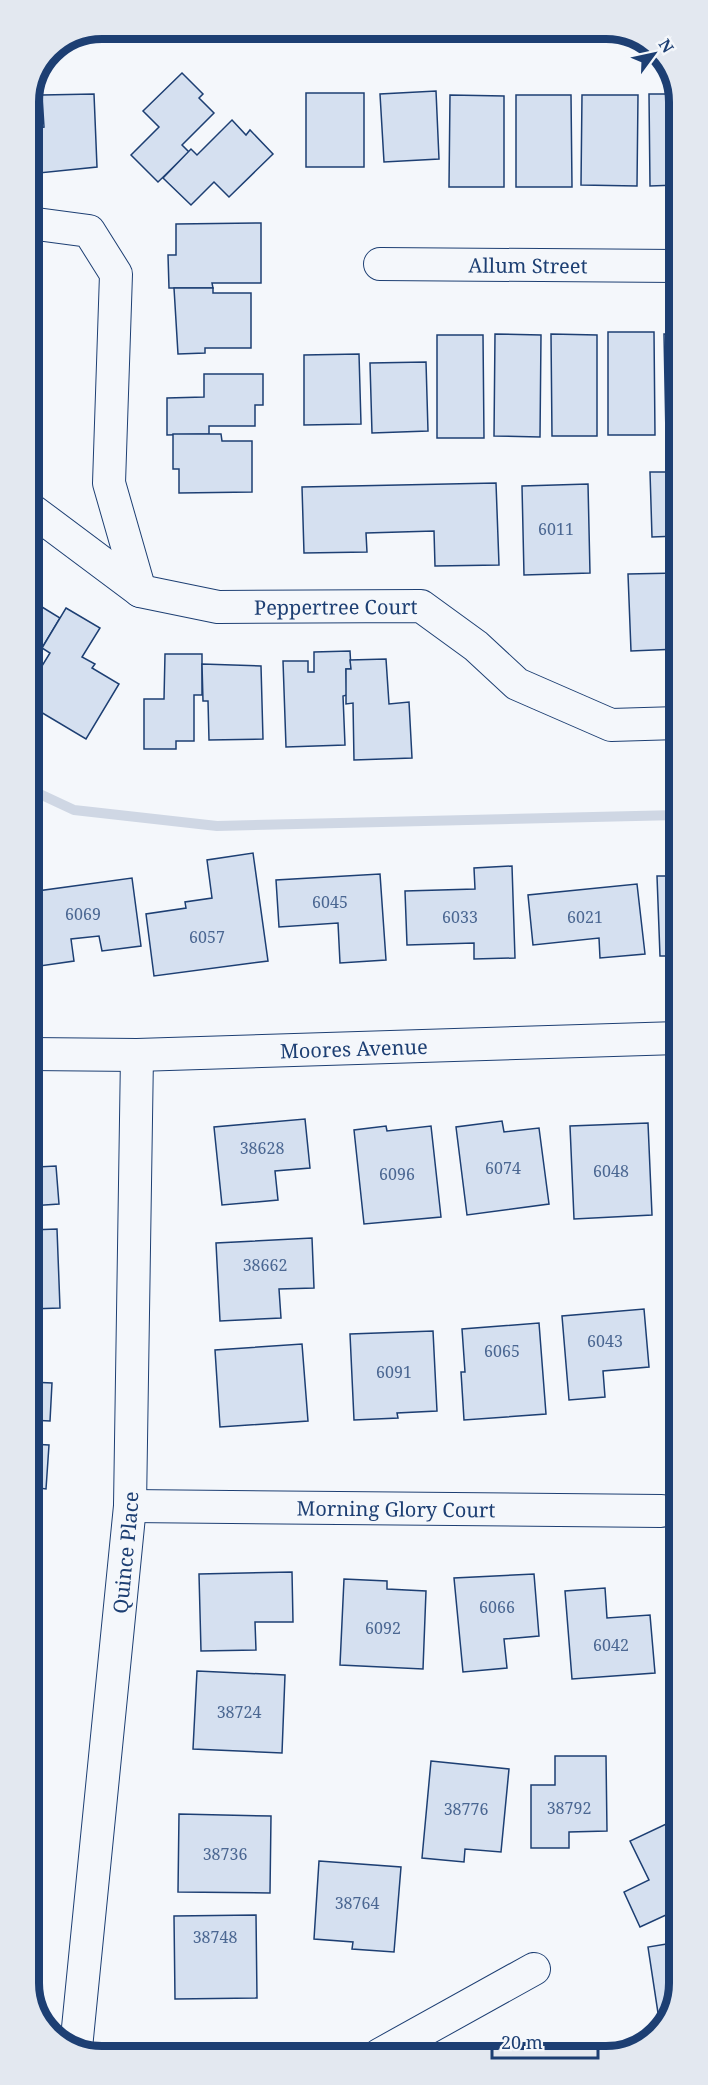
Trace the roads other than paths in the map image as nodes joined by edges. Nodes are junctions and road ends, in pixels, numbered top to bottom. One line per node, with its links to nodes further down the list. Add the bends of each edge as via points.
1 (39, 224): 5 (street, via 89,231 116,274 109,483)
2 (380, 264): 3 (street, Allum Street)
3 (669, 266)
4 (39, 515): 5 (street, Peppertree Court)
5 (140, 591): 6 (street, Peppertree Court, via 218,606 421,606 476,646 517,684 611,725)
6 (669, 723)
7 (669, 1038): 9 (street, Moores Avenue)
8 (39, 1054): 9 (street, Moores Avenue)
9 (137, 1055): 10 (street, Quince Place)
10 (130, 1506): 11 (street, Morning Glory Court); 13 (street, Quince Place)
11 (661, 1511)
12 (534, 1969): 14 (street)
13 (77, 2040)
14 (395, 2046)

